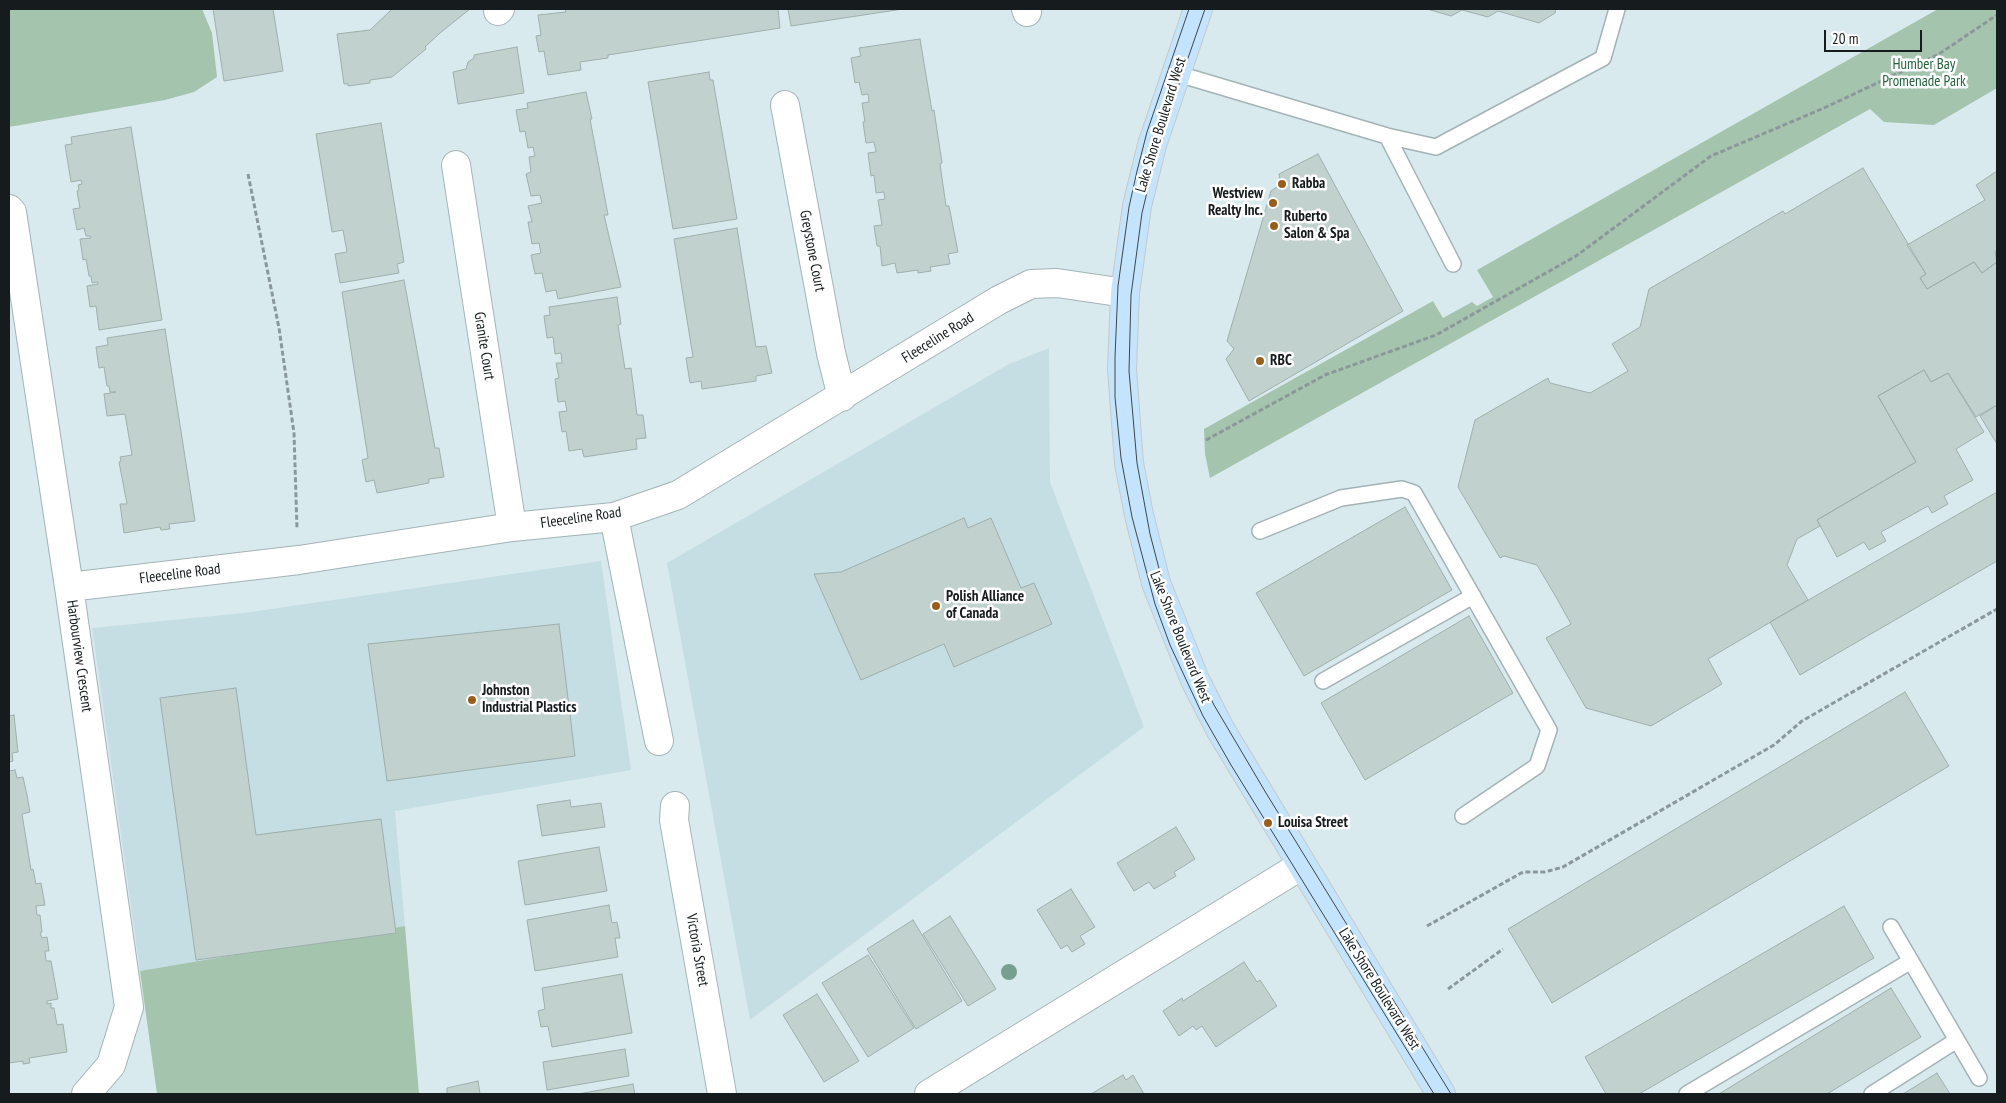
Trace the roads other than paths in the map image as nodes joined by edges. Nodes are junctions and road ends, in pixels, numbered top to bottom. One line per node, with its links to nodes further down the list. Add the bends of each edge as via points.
1 (1198, 9): 3 (main road, Lake Shore Boulevard West)
2 (1618, 9): 5 (lane, via 1604,58 1436,147)
3 (1175, 72): 5 (lane); 9 (main road, Lake Shore Boulevard West, via 1137,206)
4 (785, 105): 10 (street, Greystone Court)
5 (1387, 136): 8 (lane)
6 (456, 165): 12 (street, Granite Court)
7 (9, 209): 14 (street, Harbourview Crescent)
8 (1453, 264)
9 (1125, 293): 10 (street, Fleeceline Road, via 1057,283 1031,284 999,300); 20 (main road, Lake Shore Boulevard West, via 1122,369 1129,463 1156,583 1211,713)
10 (842, 397): 11 (street, Fleeceline Road, via 678,496)
11 (614, 516): 12 (street, Fleeceline Road); 17 (street)
12 (512, 527): 14 (street, Fleeceline Road, via 299,560)
13 (1260, 531): 15 (lane, via 1341,498 1402,489 1414,493)
14 (69, 587): 25 (street, Harbourview Crescent, via 129,1007 111,1065)
15 (1473, 596): 16 (lane); 19 (lane, via 1549,730 1537,766)
16 (1323, 681)
17 (659, 741)
18 (675, 806): 26 (street, Victoria Street, via 674,820)
19 (1463, 816)
20 (1302, 864): 27 (street); 28 (main road, Lake Shore Boulevard West)
21 (1891, 927): 22 (lane)
22 (1911, 961): 23 (lane); 29 (lane)
23 (1957, 1040): 24 (lane); 30 (lane)
24 (1979, 1078)
25 (86, 1094)
26 (722, 1094)
27 (929, 1094)
28 (1441, 1094)
29 (1687, 1094)
30 (1872, 1094)

